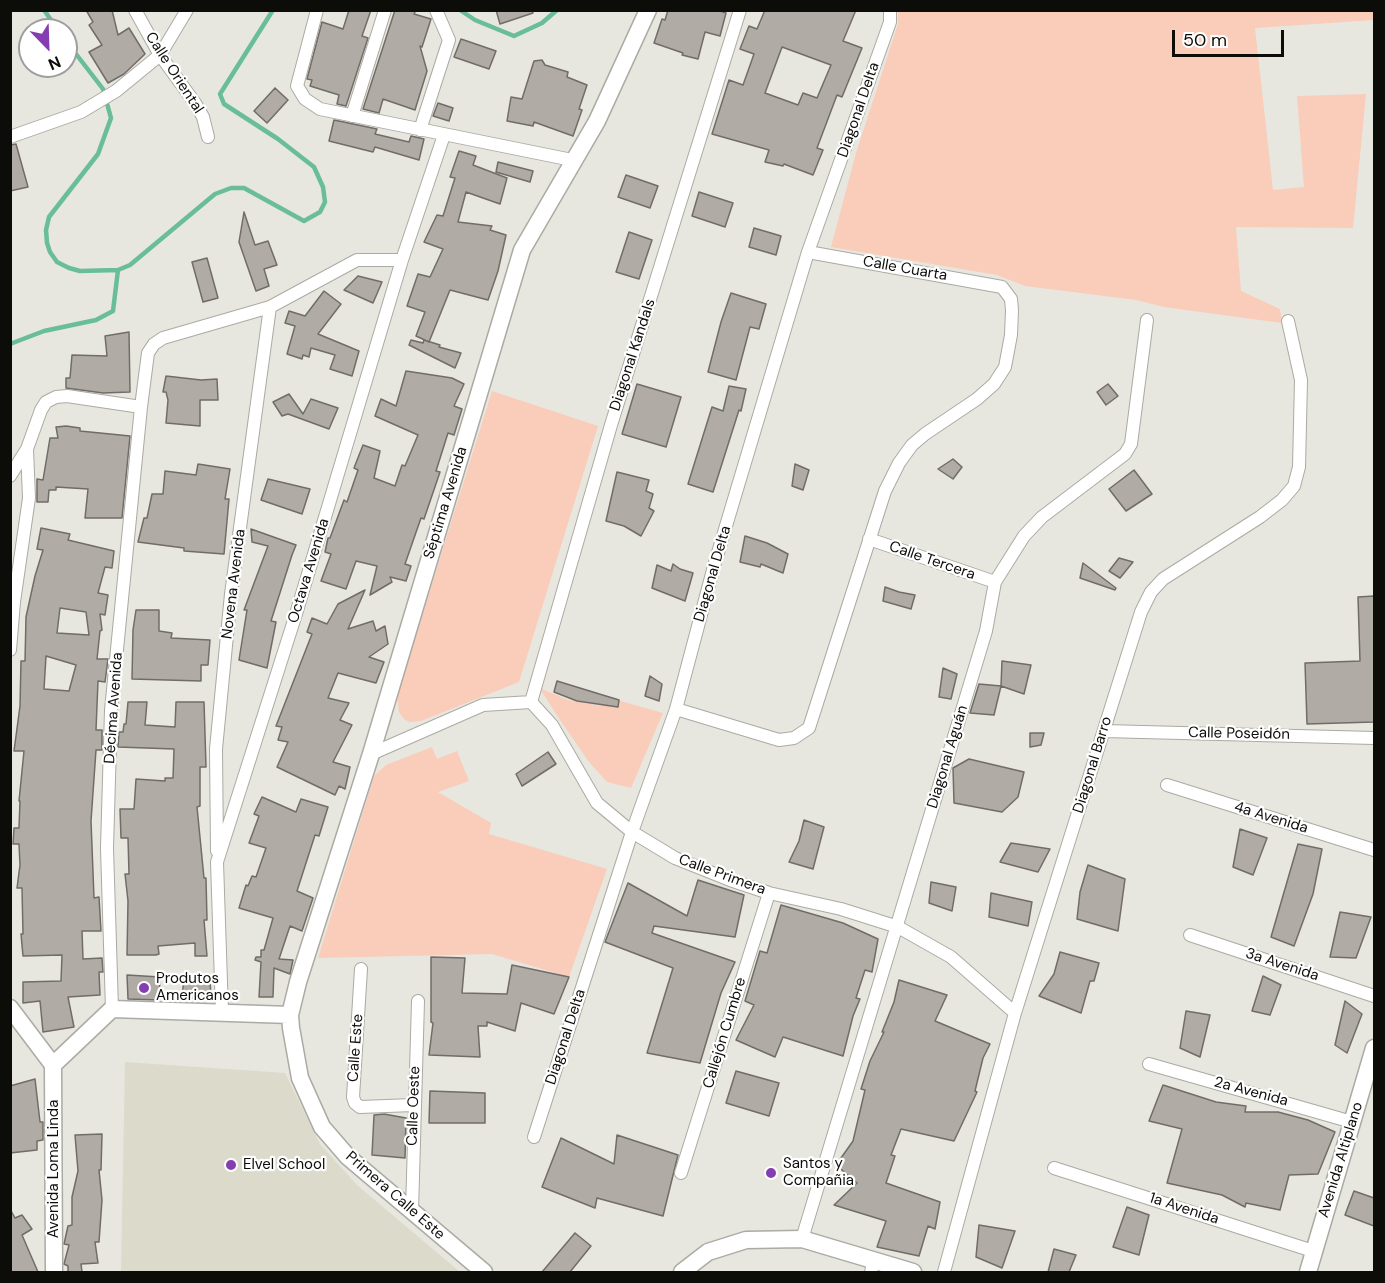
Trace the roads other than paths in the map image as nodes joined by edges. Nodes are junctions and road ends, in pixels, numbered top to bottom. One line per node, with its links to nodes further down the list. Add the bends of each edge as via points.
1 (135, 10): 9 (street, Calle Oriental)
2 (187, 10): 9 (street)
3 (317, 10): 10 (street, via 297,86 304,99 320,109)
4 (384, 10): 10 (street)
5 (436, 10): 11 (street, via 449,40)
6 (648, 10): 15 (street, Séptima Avenida, via 597,121)
7 (740, 10): 27 (street, Diagonal Kandals, via 611,424)
8 (890, 10): 16 (street, Diagonal Delta, via 890,22)
9 (160, 55): 13 (street, via 116,91 81,112); 14 (street, Calle Oriental, via 195,103)
10 (352, 116): 11 (street)
11 (420, 130): 12 (street)
12 (444, 135): 15 (street); 17 (street, Octava Avenida)
13 (10, 137)
14 (208, 137)
15 (572, 160): 31 (street, Séptima Avenida, via 522,249)
16 (808, 252): 24 (street, Calle Cuarta, via 1002,287 1011,299 1011,335 1005,367 977,399 912,445 885,491); 28 (street, Diagonal Delta, via 714,566)
17 (402, 260): 18 (street, via 357,260); 35 (street, Octava Avenida)
18 (270, 307): 21 (street, Décima Avenida, via 154,344 148,352); 35 (street, Novena Avenida, via 231,594 218,737)
19 (1147, 320): 25 (street, Diagonal Aguán, via 1131,444 1125,454 1042,517 1024,536)
20 (1288, 321): 29 (street, Diagonal Barro, via 1301,380 1299,467 1294,486 1260,517 1163,579 1151,592 1141,612)
21 (141, 407): 22 (street, via 56,397 41,410); 43 (street, Décima Avenida, via 111,710 107,848)
22 (27, 449): 23 (street); 26 (street, via 29,498)
23 (10, 476)
24 (869, 539): 25 (street, Calle Tercera); 28 (street, via 808,728 794,738 779,740)
25 (995, 582): 37 (street, Diagonal Aguán, via 986,631)
26 (10, 650)
27 (531, 702): 31 (street, via 483,705); 33 (street, Calle Primera, via 552,725 597,803)
28 (676, 709): 33 (street, Diagonal Delta)
29 (1104, 731): 30 (street, Calle Poseidón); 45 (street, Diagonal Barro)
30 (1374, 738)
31 (370, 754): 46 (street, Séptima Avenida)
32 (1167, 785): 34 (street, 4a Avenida)
33 (632, 832): 36 (street, Calle Primera, via 675,858); 52 (street, Diagonal Delta)
34 (1374, 850)
35 (217, 862): 44 (street, Octava Avenida)
36 (769, 893): 37 (street, Calle Primera, via 842,909); 54 (street, Callejón Cumbre)
37 (898, 927): 45 (street, Calle Primera, via 951,957); 56 (street, Diagonal Aguán)
38 (1190, 934): 40 (street, 3a Avenida)
39 (361, 969): 50 (street, Calle Este, via 355,1103 360,1107)
40 (1374, 996)
41 (418, 1001): 50 (street, Calle Oeste)
42 (10, 1008): 49 (street)
43 (112, 1009): 44 (street); 49 (street)
44 (222, 1013): 46 (street)
45 (1015, 1013): 63 (street, Diagonal Barro)
46 (290, 1015): 55 (street, Primera Calle Este, via 300,1078 322,1127 348,1157)
47 (1374, 1048): 51 (street, Avenida Altiplano)
48 (1149, 1064): 51 (street, 2a Avenida)
49 (53, 1065): 59 (street, Avenida Loma Linda)
50 (414, 1105): 55 (street, Calle Oeste)
51 (1352, 1122): 57 (street, Avenida Altiplano)
52 (534, 1137)
53 (1054, 1168): 57 (street, 1a Avenida)
54 (681, 1173)
55 (412, 1211): 60 (street, Primera Calle Este)
56 (802, 1239): 58 (street); 61 (street, via 746,1240 708,1252)
57 (1313, 1251): 64 (street, Avenida Altiplano)
58 (872, 1266): 62 (street)
59 (54, 1272)
60 (484, 1272)
61 (682, 1272)
62 (913, 1272)
63 (944, 1272)
64 (1308, 1272)

